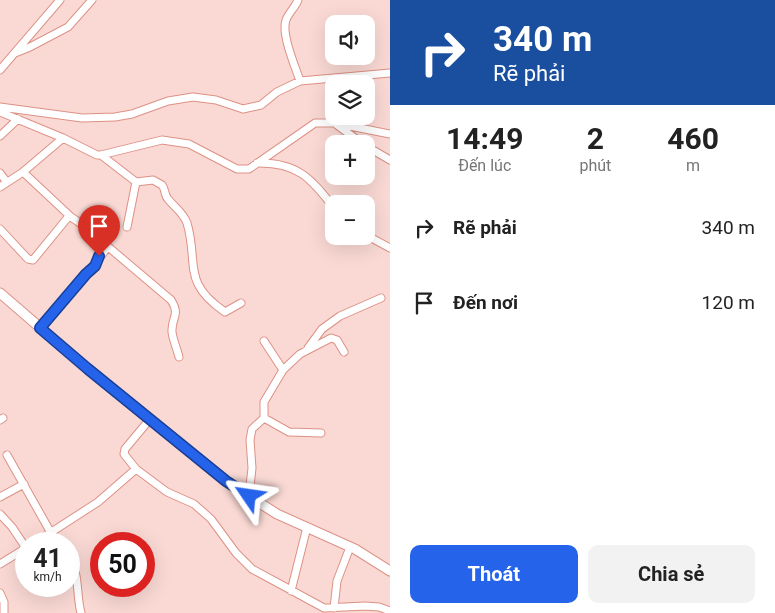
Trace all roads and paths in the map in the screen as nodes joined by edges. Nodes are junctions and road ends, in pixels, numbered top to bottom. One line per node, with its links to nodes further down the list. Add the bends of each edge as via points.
1 (60, 0): 4 (street)
2 (92, 0): 4 (street, via 68,27)
3 (298, 0): 7 (street, via 286,18 285,29)
4 (15, 53): 5 (street)
5 (0, 70)
6 (390, 72): 7 (street)
7 (300, 81): 8 (street, via 276,92 261,105 243,109 193,97 115,117 82,118)
8 (0, 107)
9 (0, 112): 10 (street)
10 (18, 119): 16 (street); 17 (street)
11 (325, 124): 21 (street, via 315,123)
12 (336, 125): 15 (street)
13 (340, 125): 14 (street)
14 (390, 134)
15 (350, 135)
16 (0, 136)
17 (62, 138): 19 (street); 22 (street)
18 (375, 151): 20 (street)
19 (102, 155): 21 (street, via 162,140 189,144 237,169 249,169); 25 (street)
20 (390, 160)
21 (255, 163): 27 (street, via 272,163 303,174)
22 (23, 172): 24 (street); 28 (street)
23 (0, 173): 24 (street)
24 (6, 181): 26 (street)
25 (136, 182): 29 (street); 36 (street, via 157,181 184,217 189,230 193,271 201,290 225,312)
26 (0, 186)
27 (325, 196)
28 (69, 216): 30 (street, via 32,260); 32 (street)
29 (127, 227)
30 (0, 229)
31 (375, 239): 33 (street)
32 (108, 247): 37 (street); 41 (street, via 171,300 177,314 172,332)
33 (390, 248)
34 (0, 293): 37 (main road)
35 (381, 298): 39 (street, via 340,316 322,329)
36 (241, 303)
37 (40, 328): 43 (main road)
38 (264, 341): 42 (street)
39 (306, 350): 40 (street, via 331,338 338,340); 42 (street)
40 (344, 352)
41 (179, 356)
42 (283, 370): 44 (street, via 264,402)
43 (150, 418): 47 (street, via 124,451); 49 (main road)
44 (264, 418): 45 (street, via 288,432); 49 (street, via 252,429)
45 (321, 433)
46 (7, 455): 48 (street)
47 (136, 468): 55 (street, via 98,502); 60 (street, via 171,494 198,507 246,564)
48 (24, 484): 50 (street); 54 (street)
49 (249, 496): 52 (main road, via 277,514)
50 (0, 497)
51 (0, 514): 53 (street)
52 (307, 527): 56 (main road); 60 (street)
53 (15, 532)
54 (49, 532)
55 (53, 532)
56 (350, 546): 59 (main road); 63 (street, via 337,581)
57 (15, 555): 58 (street)
58 (0, 564)
59 (390, 571)
60 (291, 591): 64 (street)
61 (0, 593): 66 (street)
62 (77, 597): 67 (street)
63 (334, 608): 64 (street); 65 (street, via 373,606)
64 (323, 610)
65 (390, 611)
66 (4, 613)
67 (81, 613)

